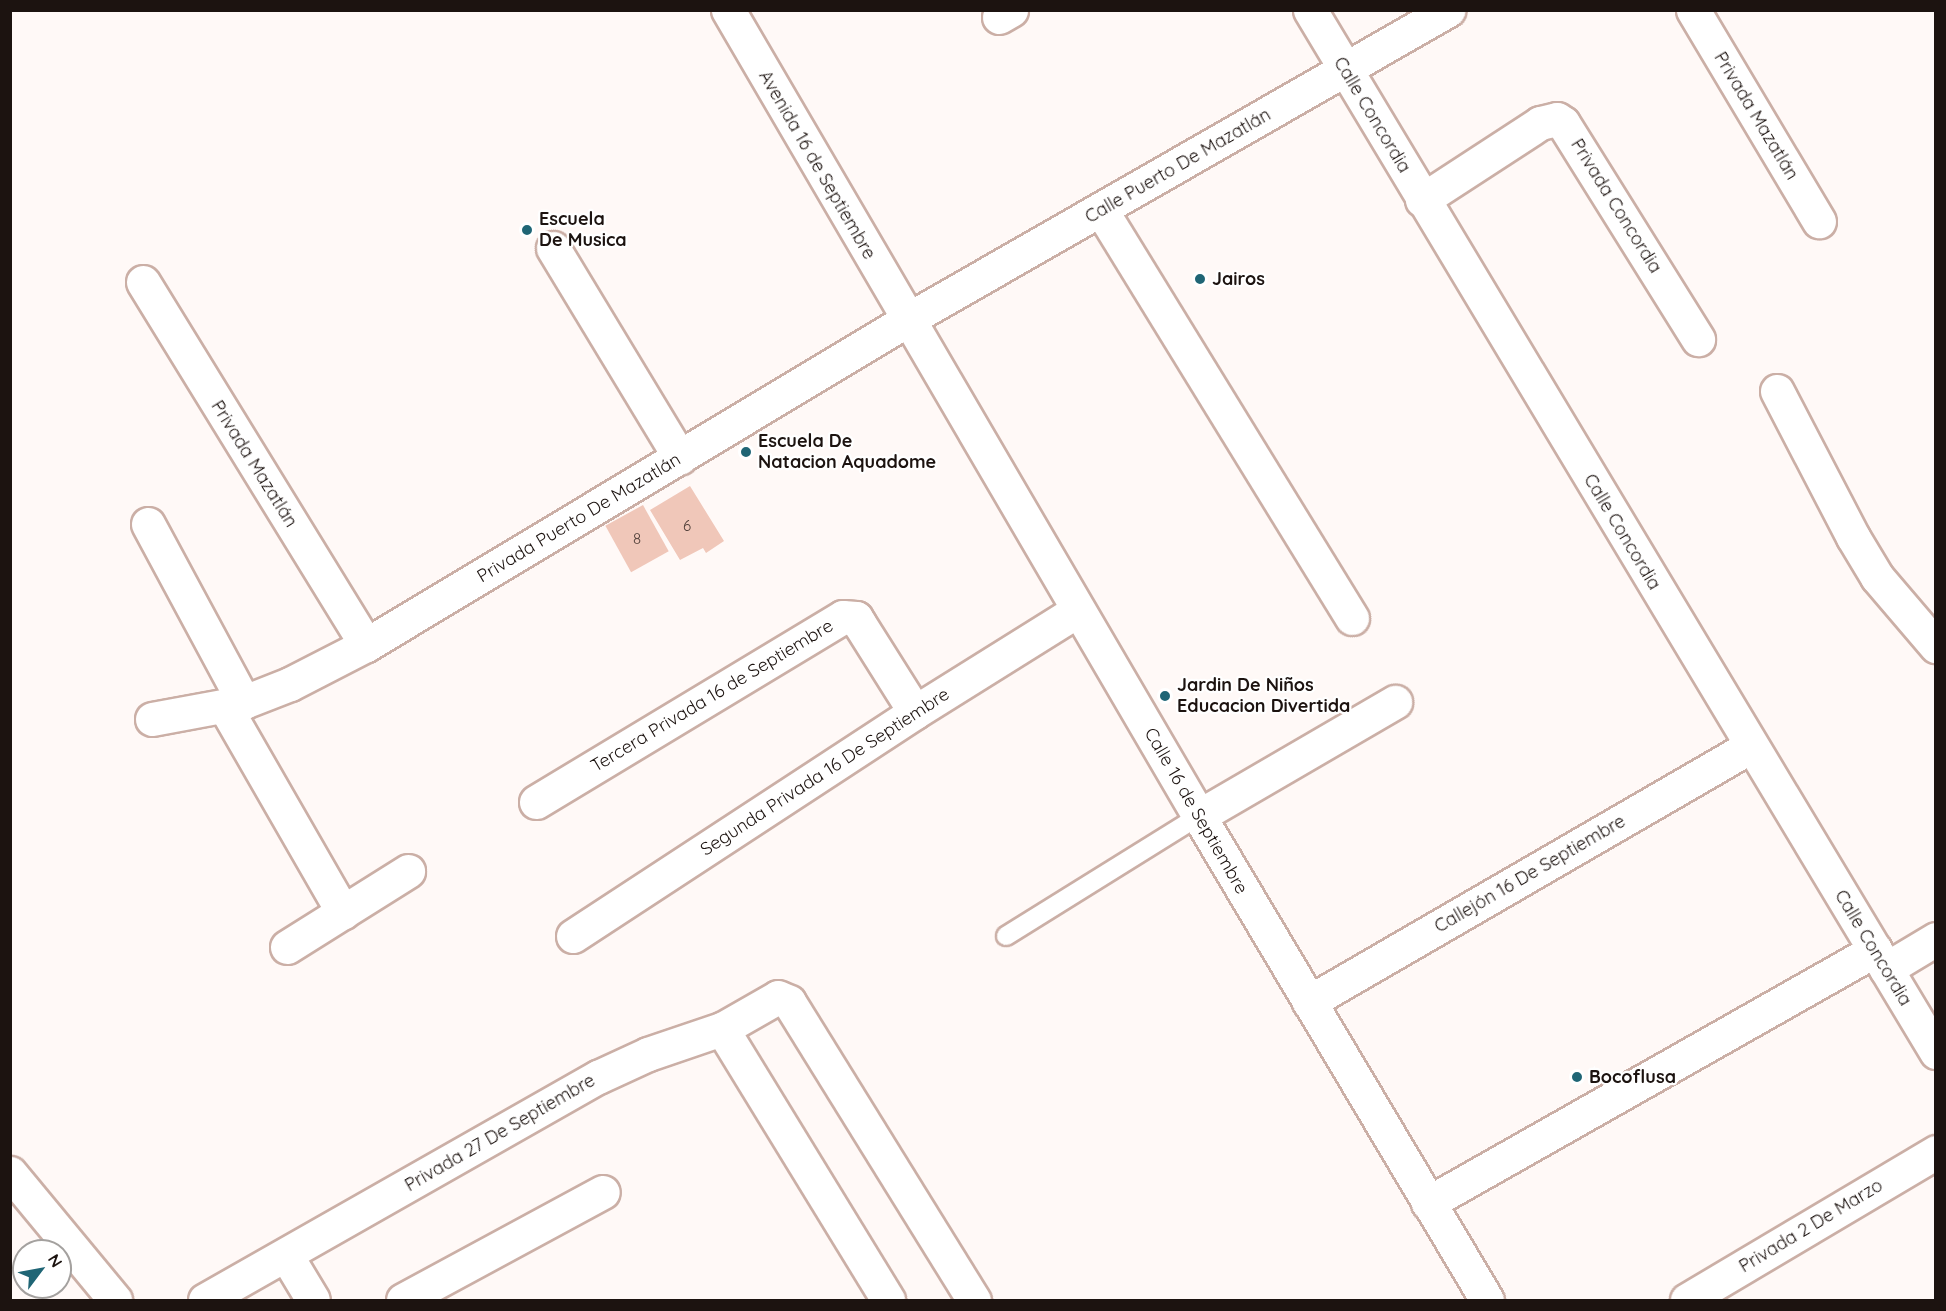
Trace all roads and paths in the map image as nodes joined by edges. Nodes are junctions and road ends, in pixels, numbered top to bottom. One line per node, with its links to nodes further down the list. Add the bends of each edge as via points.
1 (728, 10): 11 (street, Avenida 16 de Septiembre)
2 (1310, 10): 5 (street, Calle Concordia)
3 (1448, 10): 5 (street, Calle Puerto De Mazatlán)
4 (1693, 10): 8 (street, Privada Mazatlán)
5 (1345, 71): 6 (street, Calle Concordia); 7 (street, Calle Puerto De Mazatlán)
6 (1422, 200): 12 (street, Privada Concordia, via 1540,123 1549,119 1563,123); 24 (street, Calle Concordia)
7 (1101, 210): 11 (street, Calle Puerto De Mazatlán); 17 (street)
8 (1819, 221)
9 (553, 248): 14 (street)
10 (142, 282): 18 (street, Privada Mazatlán)
11 (907, 320): 14 (street, Privada Puerto De Mazatlán); 16 (street, Calle 16 de Septiembre)
12 (1698, 339)
13 (1777, 391): 19 (street, via 1877,577)
14 (680, 458): 18 (street, Privada Puerto De Mazatlán)
15 (148, 524): 21 (street)
16 (1078, 610): 22 (street, Segunda Privada 16 De Septiembre); 26 (street, Calle 16 de Septiembre)
17 (1352, 618)
18 (366, 645): 21 (street, Privada Puerto De Mazatlán, via 290,684)
19 (1935, 646)
20 (1395, 702): 26 (street)
21 (234, 705): 23 (street, Privada Puerto De Mazatlán); 28 (street)
22 (915, 712): 25 (street, Tercera Privada 16 de Septiembre, via 860,623 856,618 843,617); 29 (street, Segunda Privada 16 De Septiembre)
23 (152, 719)
24 (1751, 746): 33 (street, Calle Concordia); 34 (street, Callejón 16 De Septiembre)
25 (536, 802)
26 (1199, 816): 30 (lane); 34 (street, Calle 16 de Septiembre)
27 (408, 871): 28 (street)
28 (343, 912): 32 (street)
29 (573, 936)
30 (1006, 936)
31 (1935, 939): 33 (street)
32 (286, 947)
33 (1881, 960): 36 (street, Calle Concordia); 40 (street)
34 (1309, 1002): 40 (street, Calle 16 de Septiembre)
35 (722, 1029): 41 (street, Privada 27 De Septiembre, via 605,1073); 42 (street, Privada 27 De Septiembre, via 773,998 789,1002); 47 (street)
36 (1935, 1052)
37 (1935, 1152): 49 (street, Privada 2 De Marzo)
38 (10, 1173): 43 (street)
39 (603, 1192): 46 (street)
40 (1428, 1203): 48 (street, Calle 16 de Septiembre)
41 (286, 1255): 44 (street, Privada 27 De Septiembre); 45 (street)
42 (967, 1298)
43 (115, 1300)
44 (205, 1300)
45 (313, 1300)
46 (403, 1300)
47 (888, 1300)
48 (1487, 1300)
49 (1687, 1300)

